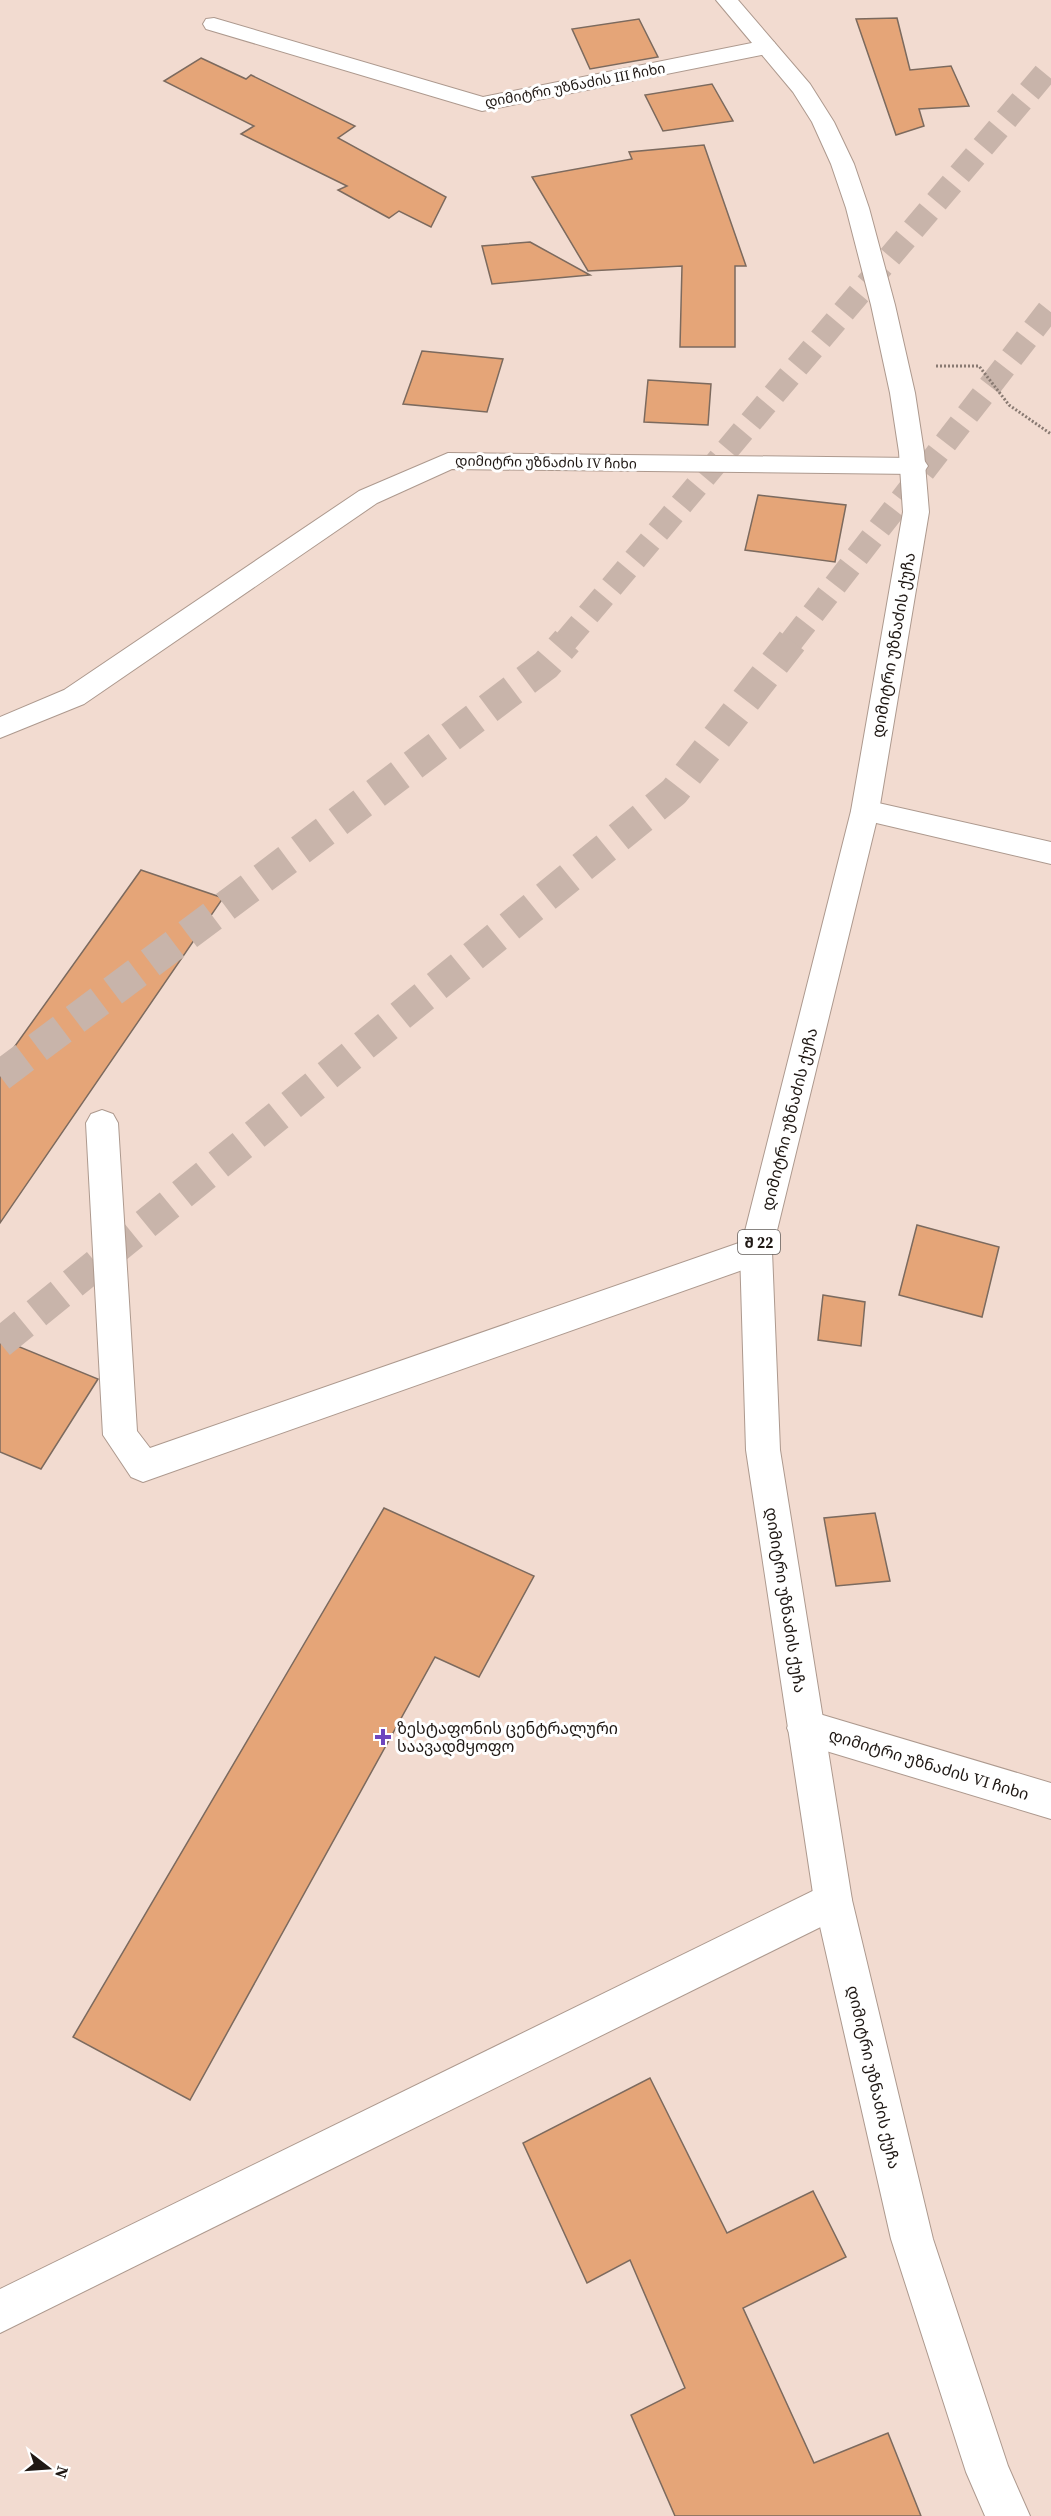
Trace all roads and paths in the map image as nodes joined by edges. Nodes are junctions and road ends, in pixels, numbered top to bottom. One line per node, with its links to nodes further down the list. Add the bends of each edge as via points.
1 (727, 0): 3 (main road, დიმიტრი უზნაძის ქუჩა / შ 22)
2 (214, 24): 3 (main road, დიმიტრი უზნაძის III ჩიხი, via 482,104)
3 (766, 47): 4 (main road, დიმიტრი უზნაძის ქუჩა / შ 22, via 810,101 835,146 858,208)
4 (899, 367): 5 (path, via 979,366 1009,405); 6 (main road, დიმიტრი უზნაძის ქუჩა / შ 22)
5 (1051, 434)
6 (915, 466): 7 (main road, დიმიტრი უზნაძის IV ჩიხი, via 448,461 368,497 74,697); 8 (main road, დიმიტრი უზნაძის ქუჩა / შ 22, via 916,512)
7 (0, 728)
8 (865, 810): 9 (main road); 11 (main road, დიმიტრი უზნაძის ქუჩა / შ 22)
9 (1051, 853)
10 (102, 1123): 11 (main road, via 120,1435 143,1466)
11 (756, 1251): 12 (main road, დიმიტრი უზნაძის ქუჩა / შ 22, via 763,1450)
12 (806, 1728): 13 (main road, დიმიტრი უზნაძის VI ჩიხი); 14 (main road, დიმიტრი უზნაძის ქუჩა / შ 22)
13 (1051, 1801)
14 (833, 1900): 15 (main road); 16 (main road, დიმიტრი უზნაძის ქუჩა / შ 22, via 912,2240 988,2472)
15 (0, 2312)
16 (1008, 2516)

